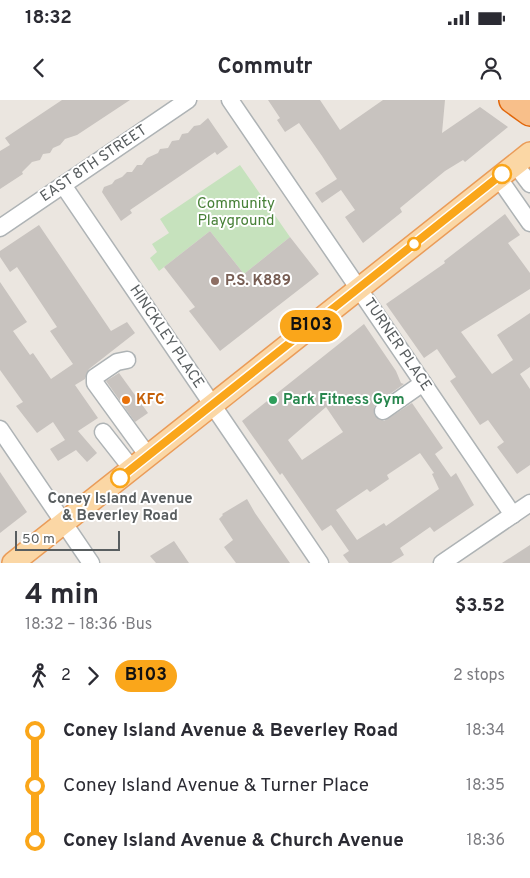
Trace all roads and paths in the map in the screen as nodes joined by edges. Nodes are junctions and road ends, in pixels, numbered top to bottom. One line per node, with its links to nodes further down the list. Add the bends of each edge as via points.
1 (188, 100): 6 (street, EAST 8TH STREET)
2 (230, 100): 11 (street, TURNER PLACE)
3 (512, 100): 4 (highway)
4 (530, 113)
5 (514, 165): 7 (street); 8 (street); 11 (main road)
6 (63, 184): 10 (street, EAST 8TH STREET); 14 (street, HINCKLEY PLACE)
7 (530, 184)
8 (525, 206): 9 (street)
9 (530, 223)
10 (0, 228)
11 (358, 288): 13 (street, TURNER PLACE); 14 (main road)
12 (127, 360): 18 (street, via 117,362 102,372 95,378 95,383)
13 (423, 383): 15 (street); 20 (street, TURNER PLACE)
14 (213, 405): 18 (main road); 24 (street, HINCKLEY PLACE)
15 (383, 411)
16 (0, 430): 21 (street)
17 (103, 432): 18 (street)
18 (140, 463): 21 (main road)
19 (530, 503): 20 (street)
20 (513, 515): 25 (street)
21 (64, 523): 22 (main road); 23 (street)
22 (13, 563)
23 (91, 563)
24 (320, 563)
25 (442, 563)

